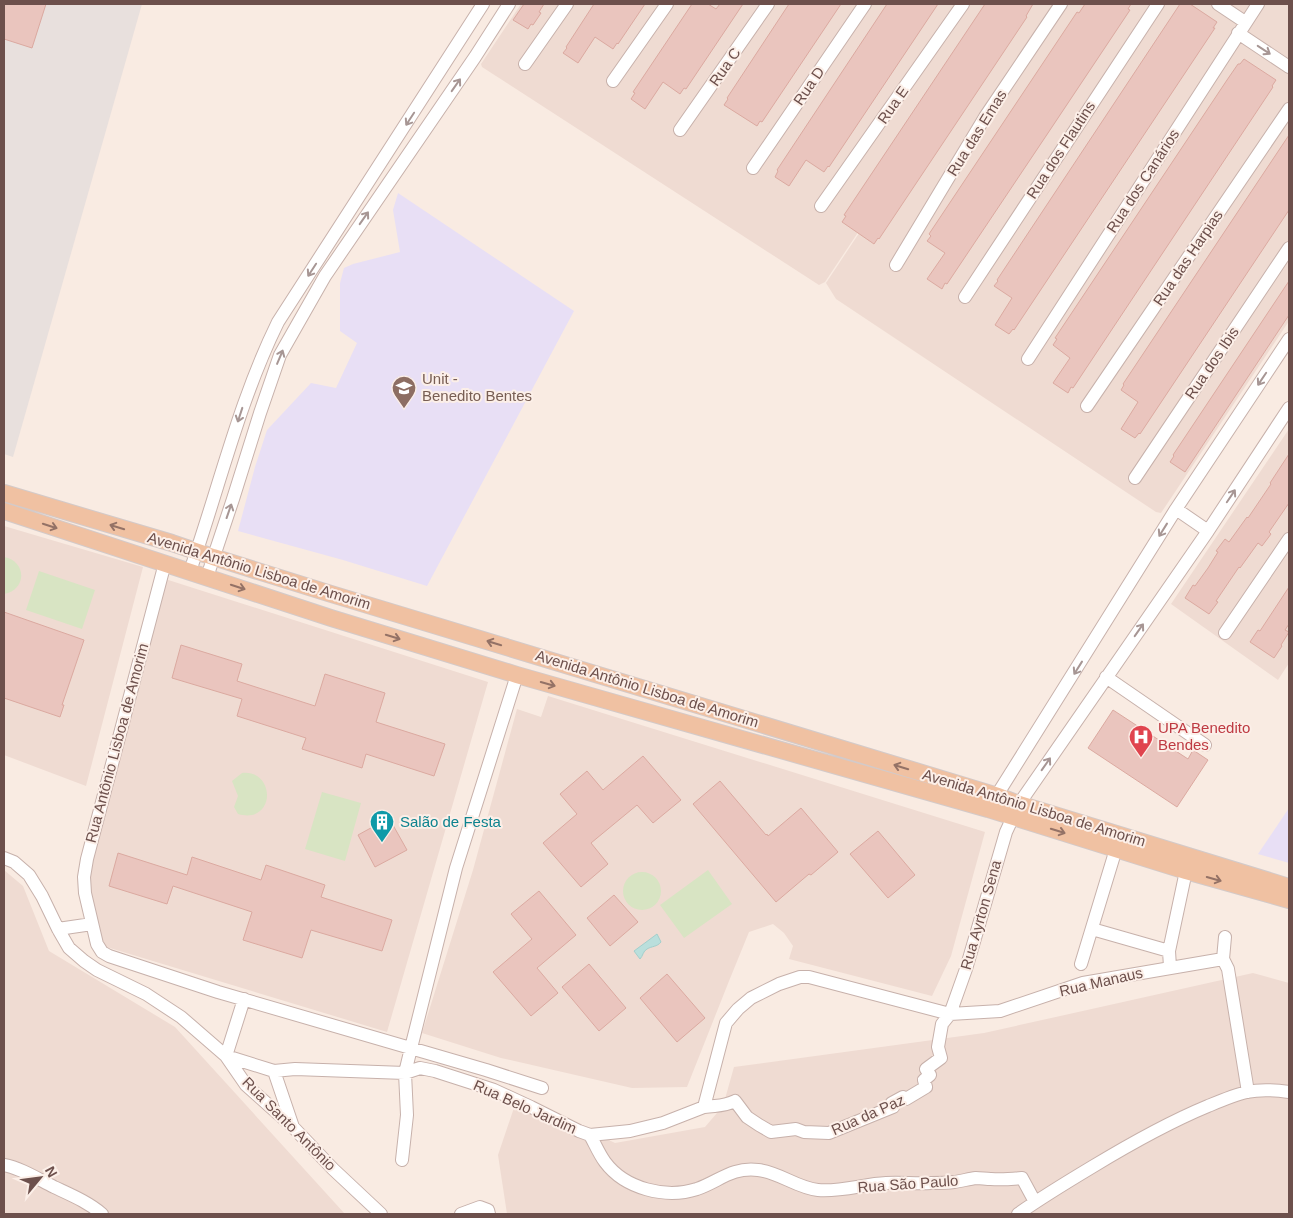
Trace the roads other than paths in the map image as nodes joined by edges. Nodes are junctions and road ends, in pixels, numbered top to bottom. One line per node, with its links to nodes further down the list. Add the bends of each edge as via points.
1 (483, 4): 21 (street, one-way to 21)
2 (509, 4): 23 (street, one-way to 2)
3 (567, 4): 14 (street)
4 (666, 4): 16 (street)
5 (768, 4): 18 (street, Rua C)
6 (865, 4): 19 (street, Rua D)
7 (963, 4): 20 (street, Rua E)
8 (1061, 4): 24 (street, Rua das Emas, via 985,117)
9 (1158, 4): 25 (street, Rua dos Flautins)
10 (1218, 4): 12 (street)
11 (1258, 4): 12 (street, Rua dos Canários)
12 (1246, 22): 13 (street, Rua dos Canários)
13 (1238, 33): 15 (street, one-way to 15); 27 (street, Rua dos Canários)
14 (525, 64)
15 (1289, 67)
16 (614, 81)
17 (1289, 109): 28 (street, Rua das Harpias)
18 (680, 130)
19 (753, 168)
20 (822, 206)
21 (329, 244): 23 (street); 36 (street, one-way to 36, via 269,340 242,408)
22 (1289, 248): 30 (street, Rua dos Ibis)
23 (340, 253): 37 (street, one-way to 23, via 280,355)
24 (896, 265)
25 (965, 297)
26 (1289, 339): 32 (street, one-way to 32)
27 (1028, 359)
28 (1087, 406)
29 (1289, 408): 34 (street, Rua Ayrton Sena, one-way to 29)
30 (1135, 478)
31 (4, 492): 36 (main road, Avenida Antônio Lisboa de Amorim, one-way to 31)
32 (1176, 509): 34 (street); 45 (street, one-way to 45)
33 (4, 511): 38 (main road, Avenida Antônio Lisboa de Amorim, one-way to 38)
34 (1208, 531): 43 (street, Rua Ayrton Sena, one-way to 34)
35 (1289, 539): 41 (street)
36 (197, 552): 37 (main road, Avenida Antônio Lisboa de Amorim); 39 (street)
37 (213, 558): 40 (street); 45 (main road, Avenida Antônio Lisboa de Amorim, one-way to 37)
38 (165, 563): 39 (main road, Avenida Antônio Lisboa de Amorim); 53 (street, Rua Antônio Lisboa de Amorim, via 86,858 85,893)
39 (190, 571): 40 (main road, Avenida Antônio Lisboa de Amorim)
40 (207, 577): 42 (main road, Avenida Antônio Lisboa de Amorim, one-way to 42)
41 (1225, 633)
42 (517, 675): 46 (main road, Avenida Antônio Lisboa de Amorim, one-way to 46); 63 (street, via 456,868)
43 (1106, 677): 44 (street); 47 (street, Rua Ayrton Sena, one-way to 43)
44 (1205, 745)
45 (998, 796): 46 (street); 47 (main road, Avenida Antônio Lisboa de Amorim)
46 (988, 809): 47 (main road, Avenida Antônio Lisboa de Amorim)
47 (1015, 810): 48 (main road, Avenida Antônio Lisboa de Amorim, one-way to 48); 51 (main road, Avenida Antônio Lisboa de Amorim); 62 (street, Rua Ayrton Sena)
48 (1116, 849): 50 (main road, Avenida Antônio Lisboa de Amorim); 55 (street)
49 (4, 858): 54 (street, Rua Santo Antônio, via 30,875)
50 (1186, 871): 52 (main road, Avenida Antônio Lisboa de Amorim, one-way to 52); 57 (street)
51 (1289, 887)
52 (1289, 900)
53 (92, 924): 54 (street); 61 (street, Rua Belo Jardim, via 96,944 109,956)
54 (58, 929): 64 (street, Rua Santo Antônio, via 69,948 84,962 168,1008)
55 (1092, 929): 57 (street); 59 (street)
56 (1225, 937): 58 (street)
57 (1169, 951): 60 (street)
58 (1223, 959): 60 (street, Rua Manaus); 68 (street, via 1228,969)
59 (1081, 964)
60 (1170, 967): 62 (street, Rua Manaus, via 1083,983 1000,1010)
61 (244, 999): 63 (street, Rua Belo Jardim); 64 (street)
62 (950, 1014): 70 (street, via 809,977 779,984 751,998 726,1023); 70 (street, Rua da Paz, via 942,1024 938,1047 941,1058 926,1070 930,1075 924,1080 926,1087 892,1103 893,1106 829,1133 796,1129 771,1132 747,1117 735,1101 724,1107)
63 (411, 1048): 66 (street); 67 (street, Rua Belo Jardim)
64 (226, 1056): 65 (street, Rua Belo Jardim); 71 (street, Rua Santo Antônio, via 246,1085)
65 (274, 1071): 66 (street, Rua Belo Jardim); 71 (street)
66 (405, 1073): 72 (street, Rua Belo Jardim, via 420,1068 494,1090); 73 (street, via 407,1115)
67 (542, 1088)
68 (1248, 1092): 69 (street, via 1270,1089); 75 (street, via 1181,1117)
69 (1289, 1092)
70 (704, 1107): 72 (street, Rua Belo Jardim, via 663,1123 630,1131)
71 (293, 1127): 78 (street, Rua Santo Antônio)
72 (590, 1135): 75 (street, Rua São Paulo, via 605,1162 620,1177 654,1191 678,1193 743,1169 760,1170 818,1190 902,1182 1022,1178)
73 (402, 1160)
74 (4, 1165): 77 (street, via 40,1179)
75 (1035, 1202): 80 (street)
76 (484, 1210): 79 (street)
77 (102, 1214)
78 (381, 1214)
79 (461, 1214)
80 (1018, 1214)

